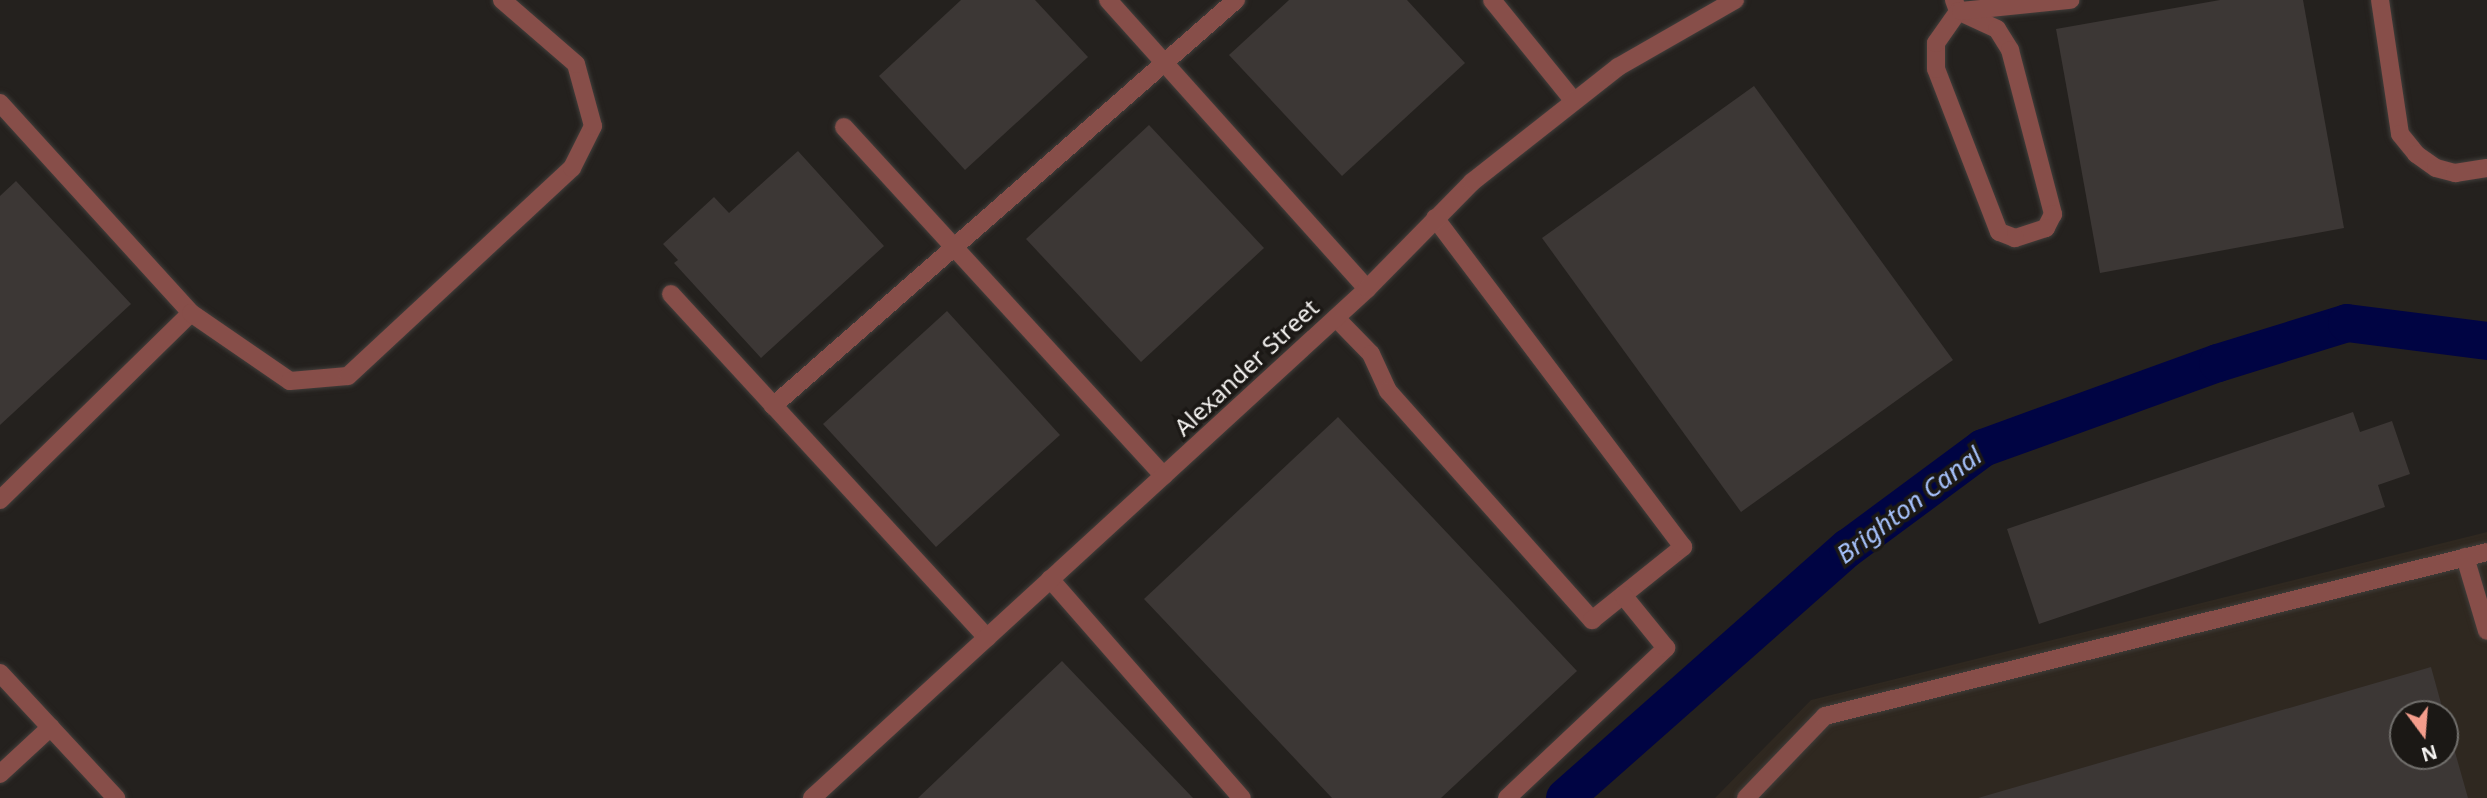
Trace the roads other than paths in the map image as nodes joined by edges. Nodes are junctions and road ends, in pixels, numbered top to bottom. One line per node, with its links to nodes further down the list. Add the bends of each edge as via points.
1 (502, 0): 18 (street, via 576,64 593,126 572,169 348,376 290,381)
2 (1108, 0): 9 (street)
3 (1236, 0): 9 (street)
4 (1492, 0): 10 (street)
5 (1735, 0): 10 (street, Alexander Street, via 1618,67)
6 (2070, 0): 8 (street)
7 (2380, 0): 13 (street, via 2400,134 2416,154 2436,168 2455,173)
8 (1956, 5): 8 (street, via 1997,29 2010,50 2053,214 2046,228 2015,238 1999,232 1936,69 1936,43)
9 (1166, 63): 15 (street); 16 (street)
10 (1573, 100): 14 (street, Alexander Street)
11 (0, 103): 18 (street)
12 (844, 127): 15 (street)
13 (2487, 168)
14 (1435, 218): 16 (street, Alexander Street); 26 (street, via 1683,547)
15 (953, 244): 20 (street); 21 (street)
16 (1367, 289): 19 (street, Alexander Street)
17 (671, 294): 20 (street)
18 (191, 313): 22 (street)
19 (1336, 318): 21 (street, Alexander Street); 26 (street, via 1371,354 1388,391 1592,620)
20 (773, 405): 28 (street)
21 (1164, 475): 25 (street, Alexander Street)
22 (0, 500)
23 (2487, 552): 24 (street)
24 (2465, 557): 27 (street); 36 (street, via 1825,716)
25 (1050, 579): 28 (street, Alexander Street); 34 (street)
26 (1623, 595): 35 (street, via 1665,648)
27 (2487, 631)
28 (987, 638): 33 (street, Alexander Street)
29 (0, 673): 30 (street)
30 (51, 727): 31 (street); 32 (street)
31 (0, 774)
32 (116, 798)
33 (812, 798)
34 (1242, 798)
35 (1507, 798)
36 (1746, 798)

